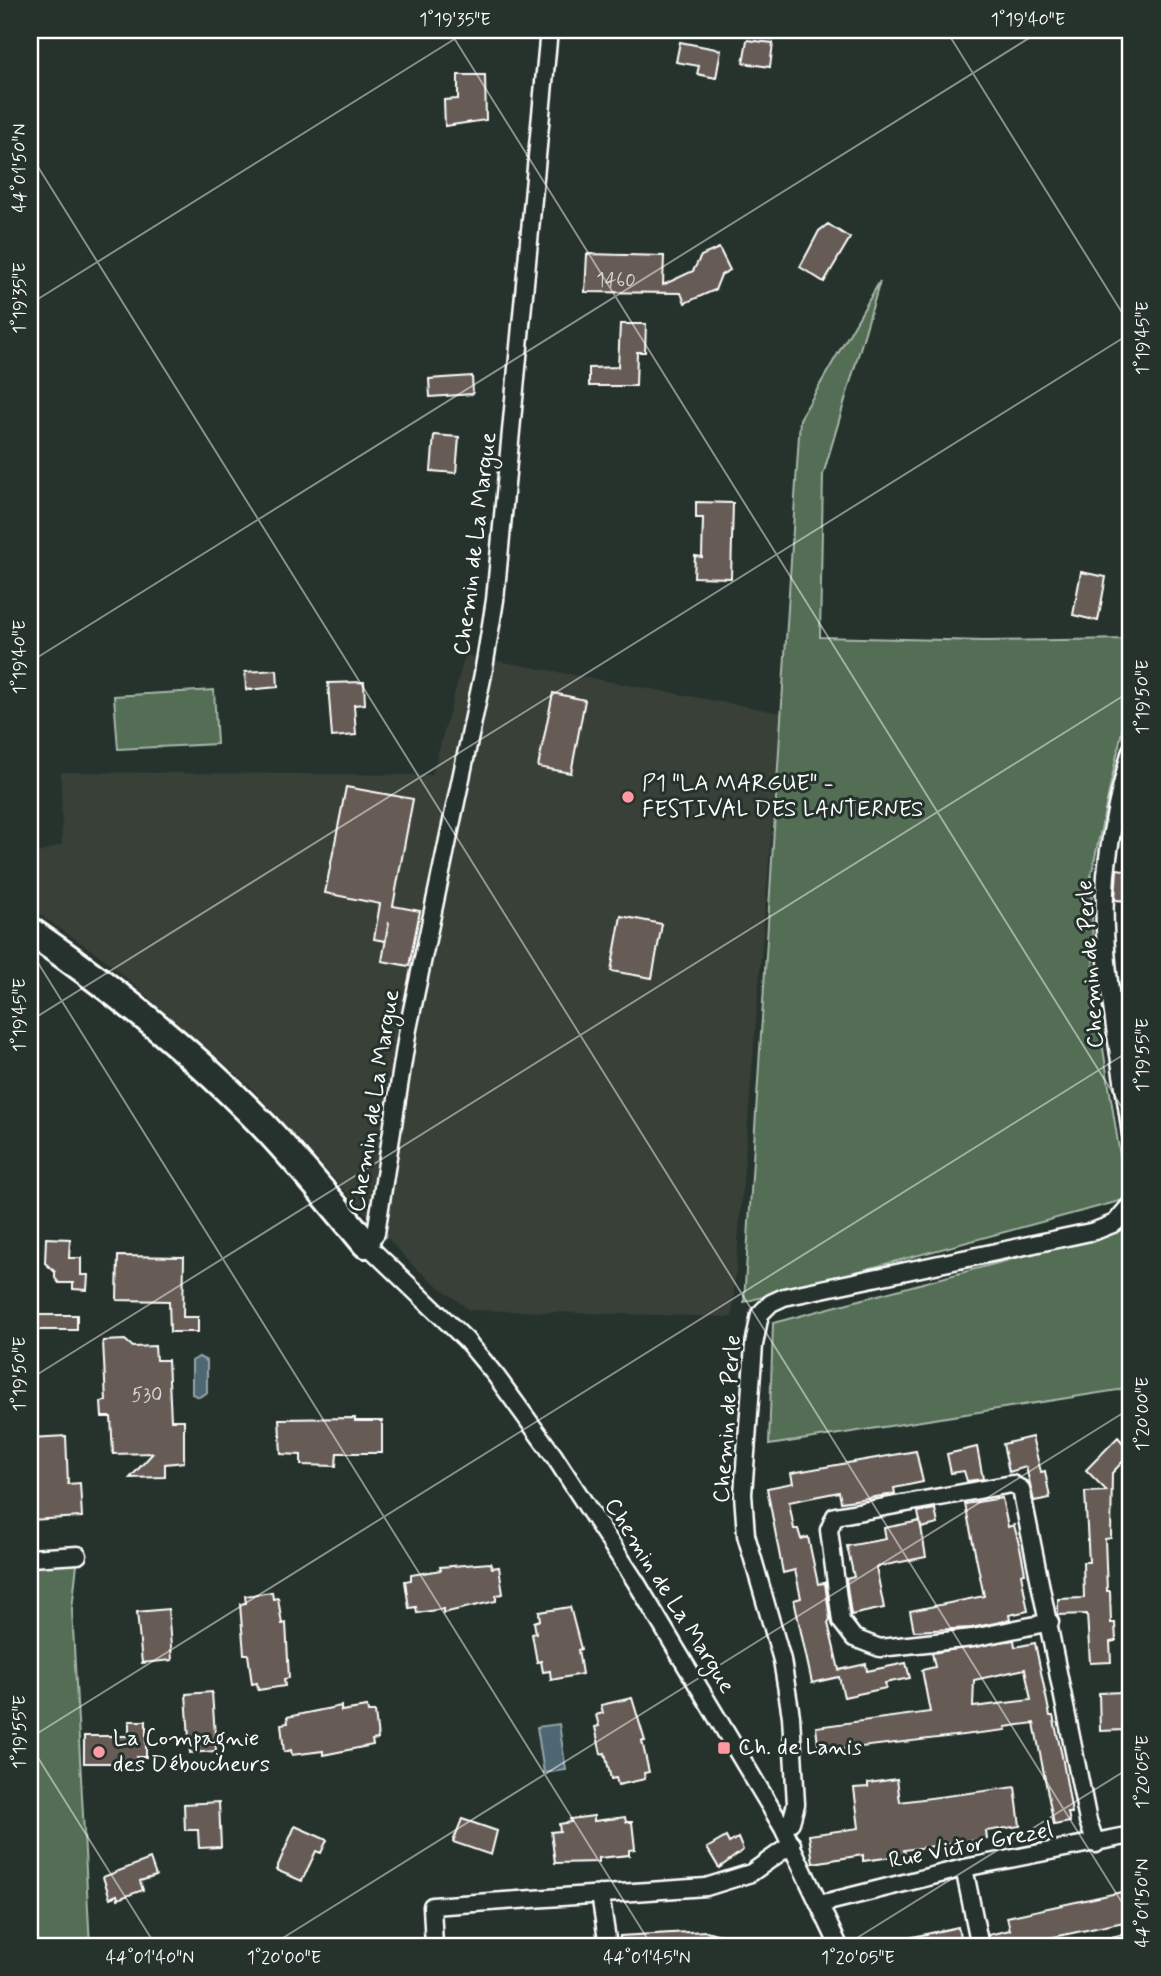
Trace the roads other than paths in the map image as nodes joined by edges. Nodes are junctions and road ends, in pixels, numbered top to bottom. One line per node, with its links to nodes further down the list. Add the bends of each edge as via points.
1 (549, 30): 6 (street, Chemin de La Margue, via 495,600 408,1029 376,1233)
2 (1131, 750): 4 (street, Chemin de Perle, via 1106,874 1105,909)
3 (30, 931): 6 (main road, via 104,983 185,1050 265,1126)
4 (1131, 1135)
5 (1131, 1204): 10 (street, Chemin de Perle, via 1115,1223 1095,1231 784,1297 760,1314 743,1494 746,1535 782,1660 791,1716 796,1804 791,1822)
6 (366, 1244): 10 (street, Chemin de La Margue, via 466,1340 554,1456 636,1582)
7 (78, 1555): 8 (street)
8 (30, 1558)
9 (1050, 1622): 9 (street, via 1021,1489 1012,1484 835,1516 829,1530 841,1621 855,1638 880,1648 973,1638); 13 (street)
10 (783, 1828): 12 (street, Chemin de La Margue)
11 (1131, 1835): 13 (street, Rue Victor Grezel)
12 (792, 1844): 15 (street, via 736,1880 706,1887); 16 (street, Chemin de La Margue)
13 (1096, 1844): 14 (street, Rue Victor Grezel)
14 (964, 1868): 16 (street, Rue Victor Grezel); 21 (street)
15 (600, 1894): 18 (street, via 432,1906); 19 (street)
16 (820, 1904): 20 (street, Chemin de La Margue)
17 (1131, 1942): 22 (street)
18 (434, 1946)
19 (608, 1946)
20 (839, 1946)
21 (980, 1946)
22 (1115, 1946)

